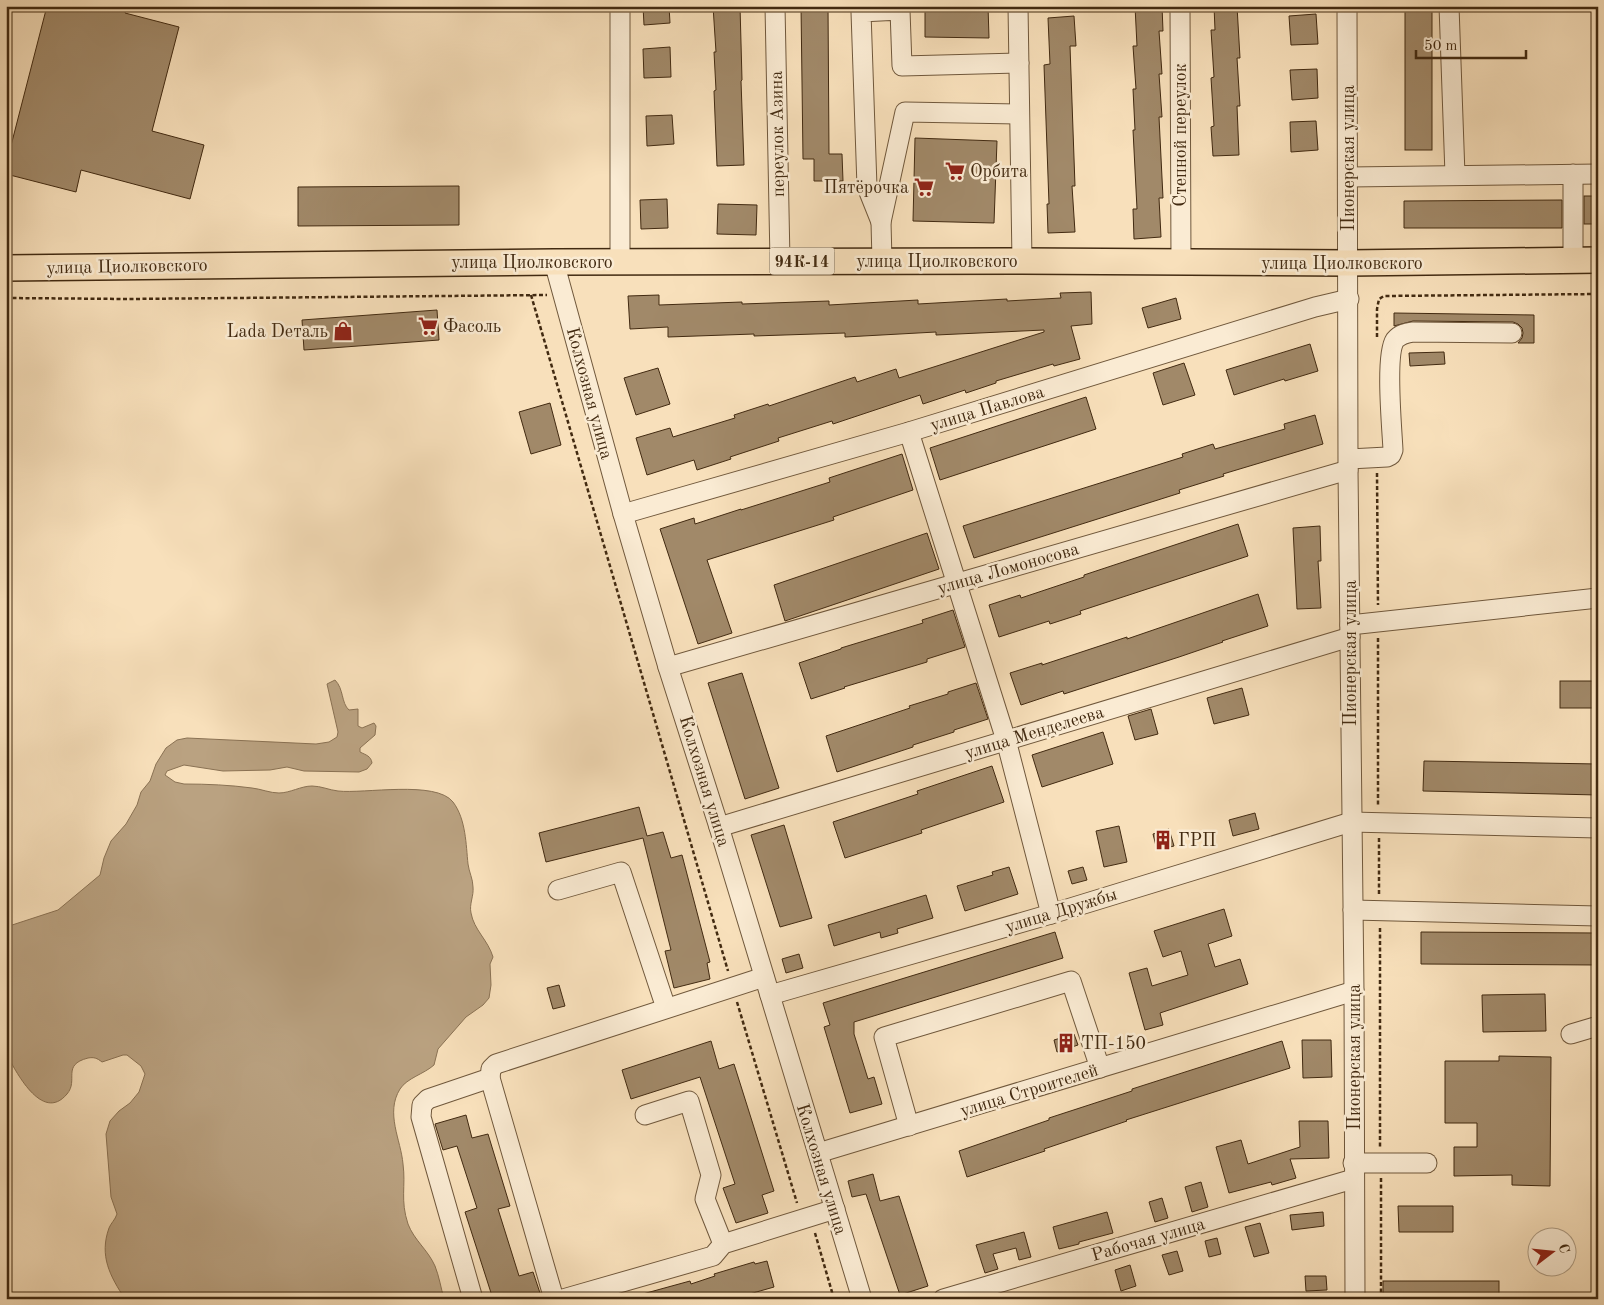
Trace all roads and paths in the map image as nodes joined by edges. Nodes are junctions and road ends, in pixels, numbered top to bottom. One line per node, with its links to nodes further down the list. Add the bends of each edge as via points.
1 (620, 6): 19 (street)
2 (775, 6): 20 (street, переулок Азина)
3 (1018, 6): 7 (street)
4 (1180, 6): 21 (street, Степной переулок)
5 (1347, 6): 12 (street, Пионерская улица)
6 (1450, 6): 11 (street)
7 (1019, 63): 8 (street); 13 (street, via 902,66 900,10 861,12 867,187)
8 (1020, 114): 13 (street, via 904,112); 17 (street)
9 (1573, 174): 10 (street); 11 (street); 14 (street)
10 (1598, 174)
11 (1455, 175): 12 (street)
12 (1349, 177): 22 (street, Пионерская улица)
13 (881, 222): 16 (street)
14 (1573, 260): 15 (main road, улица Циолковского / 94К-14); 22 (main road, улица Циолковского / 94К-14)
15 (1598, 260)
16 (882, 261): 17 (main road, улица Циолковского / 94К-14); 20 (main road, улица Циолковского / 94К-14)
17 (1022, 261): 21 (main road, улица Циолковского / 94К-14)
18 (554, 262): 19 (main road, улица Циолковского / 94К-14); 23 (main road, улица Циолковского / 94К-14); 24 (street, Колхозная улица)
19 (620, 262): 20 (main road, улица Циолковского / 94К-14)
20 (780, 262)
21 (1181, 263): 22 (main road, улица Циолковского / 94К-14)
22 (1349, 263): 28 (street, Пионерская улица)
23 (6, 268)
24 (563, 294): 26 (path); 34 (street, Колхозная улица)
25 (1598, 294): 30 (path, via 1384,296 1379,299 1377,309)
26 (531, 295): 27 (path); 51 (path)
27 (6, 298)
28 (1349, 299): 31 (street, улица Павлова); 33 (street, Пионерская улица)
29 (1512, 333): 32 (street, via 1413,332 1401,335 1395,341 1390,357 1393,450 1391,455)
30 (1377, 339)
31 (909, 432): 34 (street, улица Павлова); 35 (street)
32 (1378, 458): 33 (street, улица Ломоносова); 37 (path)
33 (1348, 464): 35 (street, улица Ломоносова); 38 (street, Пионерская улица)
34 (623, 514): 39 (street, Колхозная улица)
35 (957, 582): 39 (street, улица Ломоносова); 40 (street)
36 (1598, 598): 37 (street, улица Менделеева)
37 (1378, 622): 38 (street, улица Менделеева); 42 (path)
38 (1350, 631): 40 (street, улица Менделеева); 41 (street, Пионерская улица)
39 (668, 667): 43 (street, Колхозная улица)
40 (1006, 740): 43 (street, улица Менделеева); 48 (street)
41 (1351, 822): 42 (street, улица Дружбы); 46 (street, Пионерская улица); 48 (street, улица Дружбы)
42 (1378, 823): 44 (street, улица Дружбы); 47 (path)
43 (720, 827): 50 (street, Колхозная улица)
44 (1598, 828)
45 (558, 890): 54 (street, via 621,872)
46 (1353, 910): 47 (street); 52 (street, Пионерская улица)
47 (1380, 910): 49 (street); 63 (path)
48 (1051, 914): 53 (street, улица Дружбы)
49 (1598, 916)
50 (764, 977): 51 (street); 53 (street, Колхозная улица)
51 (733, 987): 54 (street); 66 (path)
52 (1354, 991): 57 (street, улица Строителей); 64 (street, Пионерская улица)
53 (770, 996): 61 (street, Колхозная улица)
54 (666, 1008): 58 (street, via 496,1064 491,1069)
55 (1598, 1026): 56 (street)
56 (1571, 1034)
57 (1100, 1068): 60 (street, улица Строителей); 60 (street, via 1071,981 893,1034 884,1037)
58 (490, 1078): 68 (street, via 428,1099 422,1105 421,1117); 69 (street)
59 (646, 1114): 67 (street, via 689,1101 711,1176 706,1199)
60 (909, 1126): 61 (street, улица Строителей)
61 (818, 1153): 65 (street, Колхозная улица)
62 (1427, 1162): 63 (street, Рабочая улица)
63 (1380, 1163): 64 (street, Рабочая улица); 75 (path)
64 (1353, 1171): 73 (street, Рабочая улица); 74 (street, Пионерская улица)
65 (835, 1209): 66 (street); 72 (street, Колхозная улица)
66 (806, 1218): 67 (street); 71 (path)
67 (723, 1244): 70 (street, via 713,1256)
68 (473, 1299)
69 (554, 1299)
70 (563, 1299)
71 (834, 1299)
72 (862, 1299)
73 (943, 1299)
74 (1355, 1299)
75 (1381, 1299)

